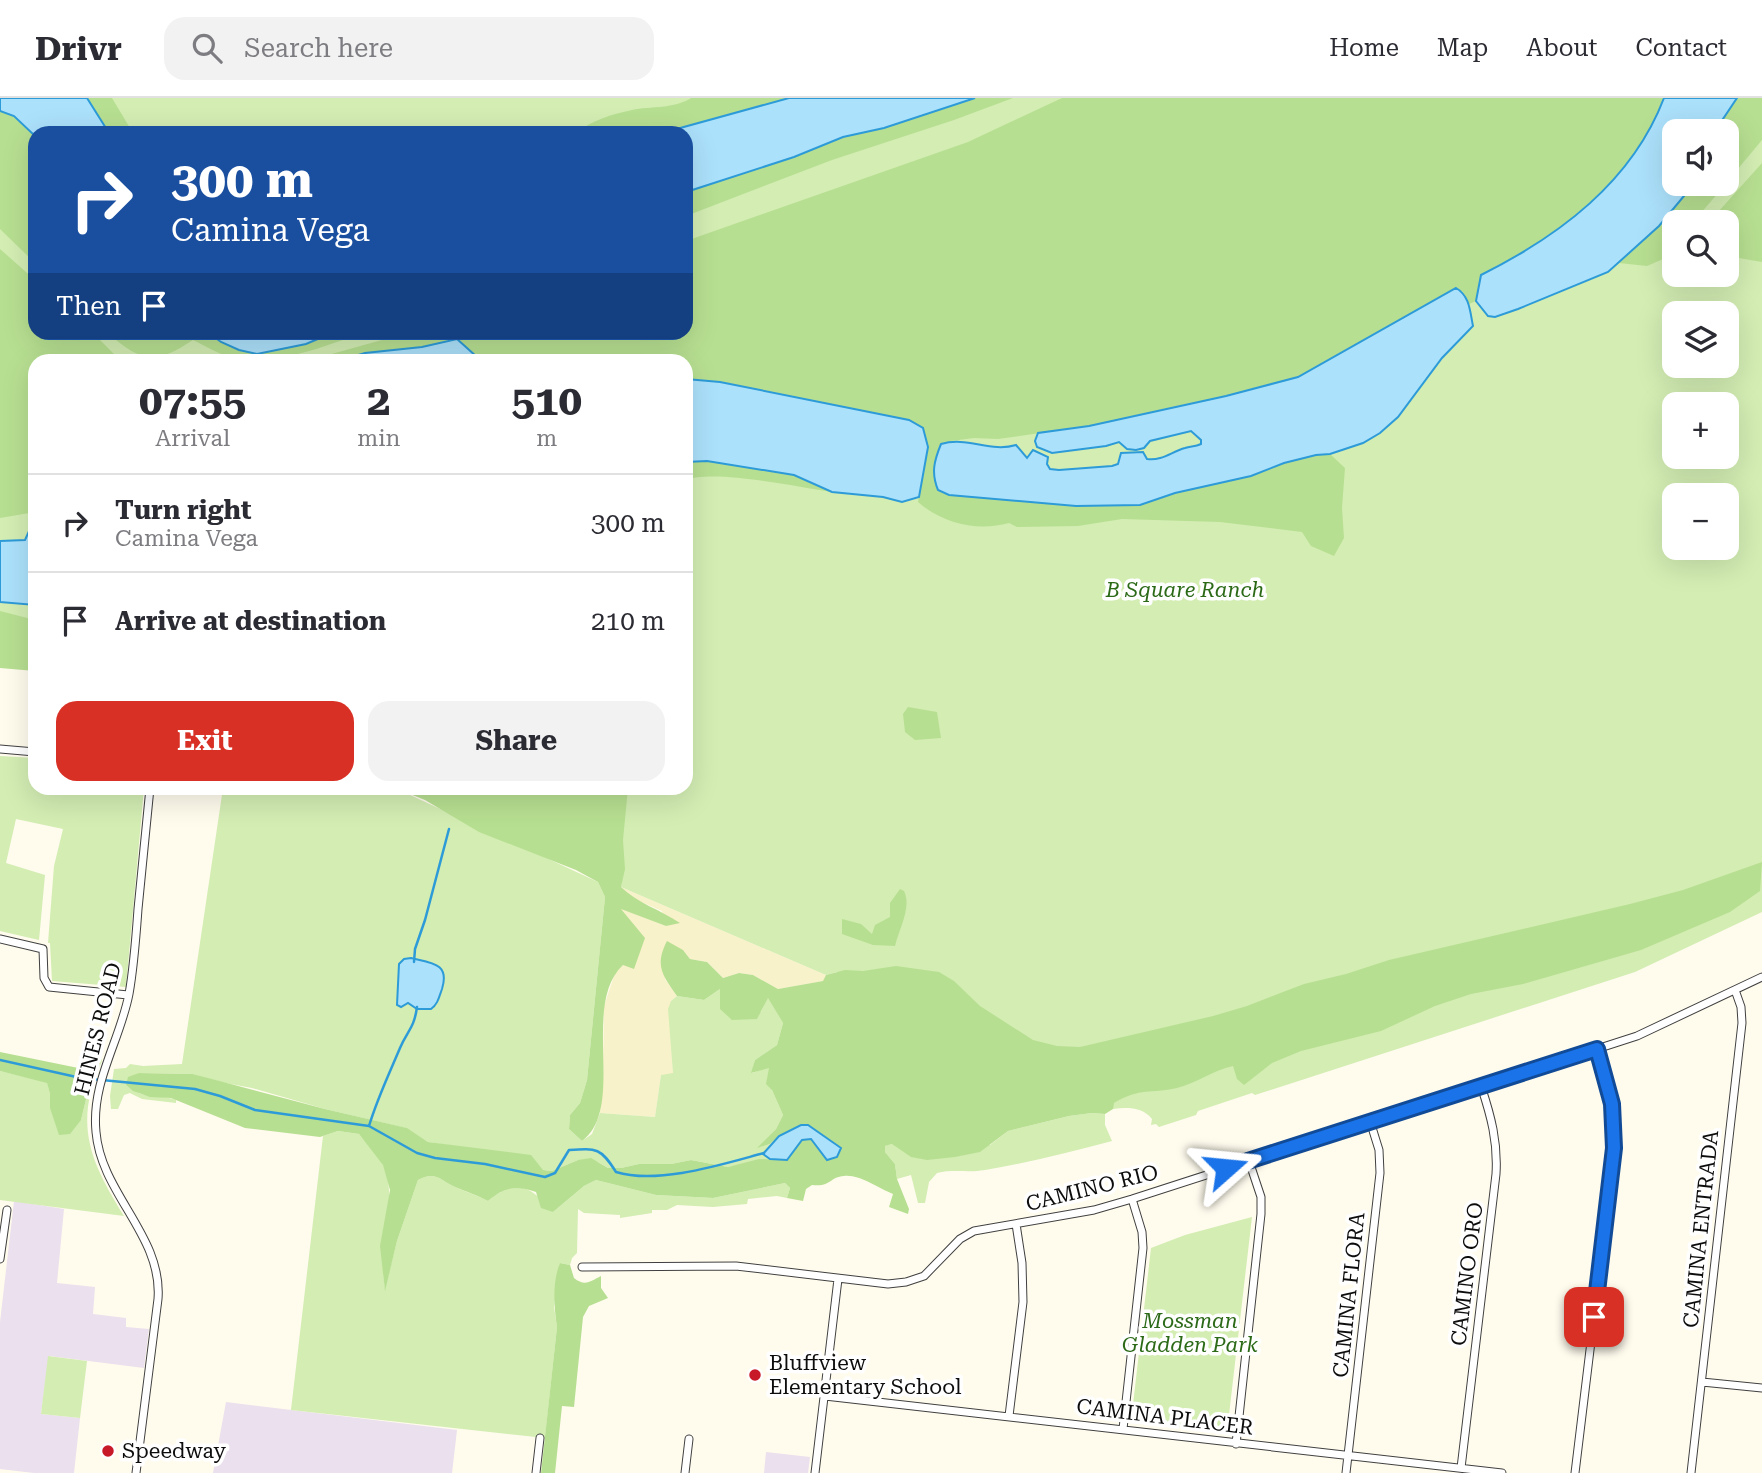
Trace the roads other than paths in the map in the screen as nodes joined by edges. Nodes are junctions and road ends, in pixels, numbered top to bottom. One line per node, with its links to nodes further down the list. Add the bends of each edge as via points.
1 (0, 749): 2 (street)
2 (28, 751)
3 (149, 795): 7 (street, HINES ROAD)
4 (0, 939): 7 (street, via 43,949 44,978 50,987)
5 (1762, 977): 6 (street, CAMINO RIO)
6 (1735, 990): 8 (street, CAMINO RIO, via 1654,1029); 18 (street, CAMINA ENTRADA, via 1742,1023)
7 (128, 995): 28 (street, HINES ROAD, via 103,1070 96,1133 106,1169 147,1244 159,1280)
8 (1597, 1049): 9 (street, CAMINO RIO); 34 (street, via 1612,1104 1614,1148)
9 (1482, 1086): 10 (street, CAMINO RIO); 27 (street, CAMINO ORO, via 1494,1126 1496,1174)
10 (1370, 1121): 11 (street, CAMINO RIO); 26 (street, CAMINA FLORA, via 1380,1173)
11 (1249, 1161): 12 (street, CAMINO RIO); 25 (street, via 1261,1197 1261,1214)
12 (1132, 1199): 14 (street, CAMINO RIO); 22 (street, via 1142,1232 1143,1256)
13 (7, 1210): 15 (street)
14 (1016, 1224): 17 (street, CAMINO RIO, via 974,1231 960,1239 925,1276 906,1282); 21 (street, via 1023,1302)
15 (0, 1259)
16 (582, 1267): 17 (street, CAMINO RIO, via 736,1266)
17 (838, 1279): 20 (street)
18 (1702, 1382): 19 (street); 35 (street, CAMINA ENTRADA)
19 (1762, 1388)
20 (825, 1396): 21 (street, CAMINA PLACER); 31 (street)
21 (1009, 1416): 22 (street, CAMINA PLACER)
22 (1123, 1429): 25 (street, CAMINA PLACER)
23 (540, 1438): 29 (street)
24 (689, 1439): 30 (street)
25 (1236, 1444): 26 (street, CAMINA PLACER)
26 (1348, 1456): 27 (street, CAMINA PLACER); 32 (street, CAMINA FLORA)
27 (1461, 1468): 33 (street, CAMINA PLACER)
28 (135, 1473)
29 (537, 1473)
30 (685, 1473)
31 (815, 1473)
32 (1346, 1473)
33 (1502, 1473)
34 (1575, 1473)
35 (1692, 1473)

